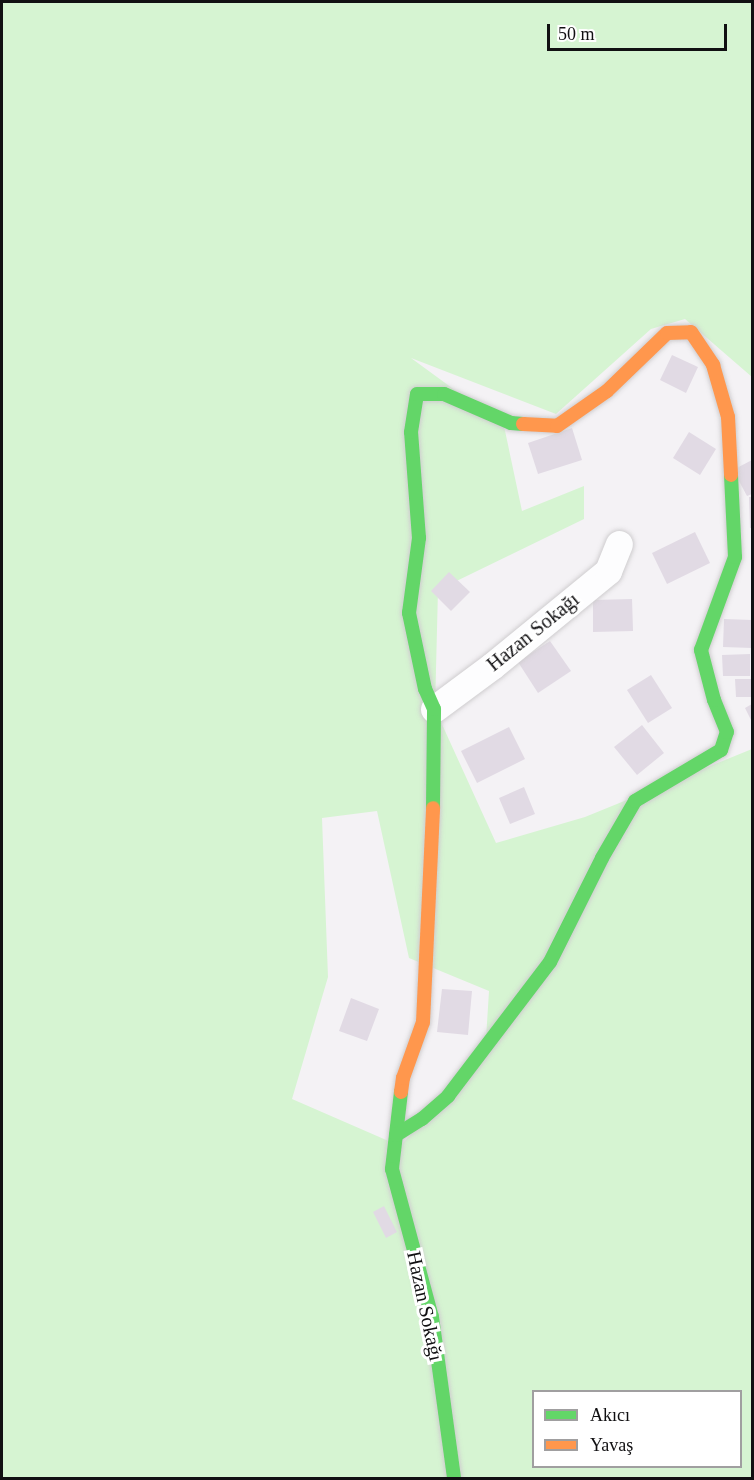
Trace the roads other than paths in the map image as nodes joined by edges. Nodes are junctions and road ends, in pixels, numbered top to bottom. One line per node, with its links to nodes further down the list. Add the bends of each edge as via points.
1 (619, 544): 2 (street, Hazan Sokağı, via 608,571)
2 (434, 709): 3 (street, Hazan Sokağı, via 423,1022 403,1078); 3 (street, via 425,689 409,613 419,538 411,432 417,394 444,394 511,423 557,426 607,391 668,333 691,333 713,365 728,417 735,557 701,650 727,732 721,750 635,801 543,971 448,1096)
3 (396, 1135): 4 (street, Hazan Sokağı, via 392,1169 432,1317)
4 (454, 1479)

